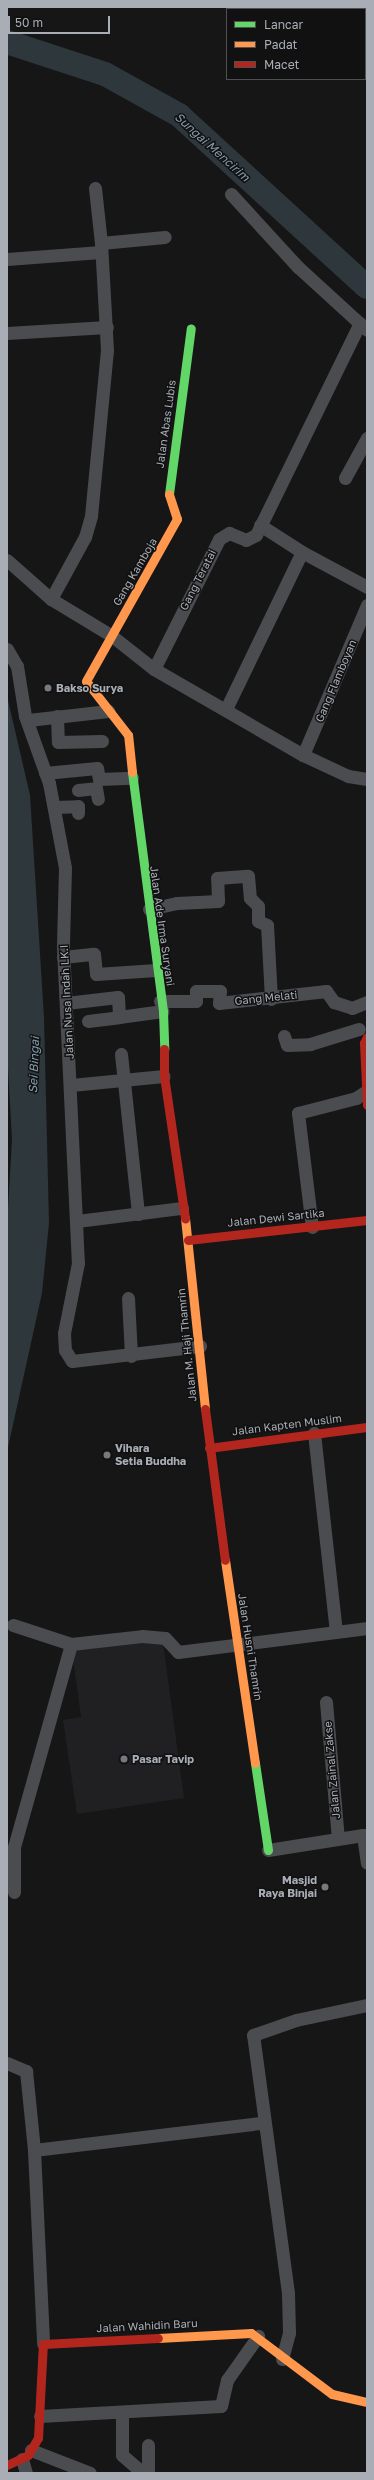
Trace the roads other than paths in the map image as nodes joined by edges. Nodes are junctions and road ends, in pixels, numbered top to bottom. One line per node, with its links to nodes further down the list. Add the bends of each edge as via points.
1 (95, 188): 4 (street)
2 (231, 194): 7 (street, via 298,267)
3 (165, 237): 4 (street)
4 (101, 247): 5 (street); 6 (street)
5 (7, 259)
6 (107, 327): 9 (street); 17 (street, via 91,516 85,537)
7 (363, 327): 13 (street)
8 (191, 328): 12 (street, Jalan Abas Lubis, via 168,499)
9 (7, 334)
10 (367, 438): 11 (street)
11 (345, 478)
12 (177, 519): 19 (street, Gang Kamboja)
13 (260, 525): 14 (street); 21 (street, Gang Teratai, via 250,540 229,533 219,539)
14 (302, 552): 16 (street); 22 (street)
15 (7, 560): 17 (street)
16 (367, 586)
17 (51, 599): 19 (street)
18 (367, 606): 27 (street, Gang Flamboyan)
19 (112, 636): 21 (street); 23 (street, Jalan Ade Irma Suryani, via 86,682)
20 (7, 649): 25 (street, Jalan Nusa Indah LK.I, via 17,666)
21 (154, 669): 22 (street)
22 (226, 709): 27 (street)
23 (108, 711): 24 (street); 29 (street, Jalan Ade Irma Suryani, via 128,735)
24 (57, 716): 25 (street); 26 (street, via 53,744)
25 (28, 720): 28 (street, Jalan Nusa Indah LK.I)
26 (102, 741)
27 (303, 755): 30 (street, via 348,776)
28 (45, 773): 31 (street, via 97,768); 32 (street, Jalan Nusa Indah LK.I)
29 (132, 778): 31 (street); 33 (street, Jalan Ade Irma Suryani)
30 (367, 778)
31 (97, 789): 32 (street, via 78,786 78,809)
32 (54, 807): 34 (street, Jalan Nusa Indah LK.I, via 65,868)
33 (149, 909): 35 (street, Jalan Ade Irma Suryani); 36 (street, via 176,903 218,901 217,878 248,876 250,898 258,906 258,921 267,925)
34 (63, 957): 35 (street, via 94,954 96,974); 38 (street, Jalan Nusa Indah LK.I)
35 (156, 970): 39 (street, Jalan Ade Irma Suryani)
36 (271, 998): 39 (street, Gang Melati, via 219,1003 220,991 196,991 196,1001); 40 (street, Gang Melati, via 326,991 334,1002)
37 (367, 1002): 40 (street)
38 (66, 1003): 41 (street, via 118,997); 48 (street, Jalan Nusa Indah LK.I)
39 (161, 1006): 41 (street); 46 (street, Jalan Ade Irma Suryani)
40 (352, 1008): 44 (street)
41 (119, 1018): 42 (street)
42 (88, 1022)
43 (284, 1036): 44 (street, via 287,1045)
44 (363, 1036): 49 (street)
45 (120, 1054): 47 (street)
46 (164, 1076): 47 (street); 51 (street, Jalan Ade Irma Suryani)
47 (125, 1080): 48 (street); 52 (street, via 130,1166)
48 (71, 1085): 53 (street, Jalan Nusa Indah LK.I)
49 (365, 1092): 50 (street); 55 (street, via 356,1098 298,1113)
50 (367, 1105)
51 (182, 1208): 52 (street); 56 (street, Jalan Ade Irma Suryani)
52 (138, 1214): 53 (street)
53 (77, 1220): 59 (street, Jalan Nusa Indah LK.I, via 78,1263 64,1333 65,1350 72,1361)
54 (367, 1220): 55 (street, Jalan Dewi Sartika)
55 (312, 1227): 56 (street, Jalan Dewi Sartika)
56 (188, 1240): 58 (street, Jalan M. Haji Thamrin)
57 (128, 1298): 59 (street)
58 (200, 1346): 59 (street); 62 (street, Jalan M. Haji Thamrin)
59 (132, 1356)
60 (367, 1427): 61 (street, Jalan Kapten Muslim)
61 (314, 1433): 62 (street, Jalan Kapten Muslim); 65 (street)
62 (209, 1448): 67 (street, Jalan Husni Thamrin)
63 (13, 1625): 66 (street)
64 (367, 1628): 65 (street)
65 (336, 1631): 67 (street)
66 (71, 1644): 67 (street, via 142,1636 165,1638 178,1652); 73 (street, via 14,1847)
67 (237, 1644): 71 (street, Jalan Husni Thamrin)
68 (326, 1702): 70 (street, Jalan Zainal Zakse)
69 (365, 1835): 70 (street); 72 (street)
70 (338, 1838): 71 (street)
71 (268, 1850)
72 (367, 1863)
73 (14, 1892)
74 (367, 2005): 76 (street, via 296,2020 253,2036)
75 (7, 2063): 77 (street, via 26,2071)
76 (262, 2123): 77 (street); 80 (street, via 288,2293 289,2333)
77 (34, 2150): 79 (street)
78 (258, 2336): 79 (street, Jalan Wahidin Baru, via 240,2332); 80 (street); 82 (street, via 228,2380 221,2406)
79 (43, 2344): 83 (street)
80 (282, 2359): 81 (street, via 332,2394)
81 (367, 2402)
82 (122, 2412): 83 (street); 89 (street, via 122,2455 138,2469)
83 (40, 2416): 85 (street, via 38,2438)
84 (148, 2445): 90 (street)
85 (26, 2454): 86 (street); 87 (street); 88 (street)
86 (7, 2465)
87 (26, 2473)
88 (90, 2473)
89 (137, 2473): 90 (street)
90 (146, 2473)

